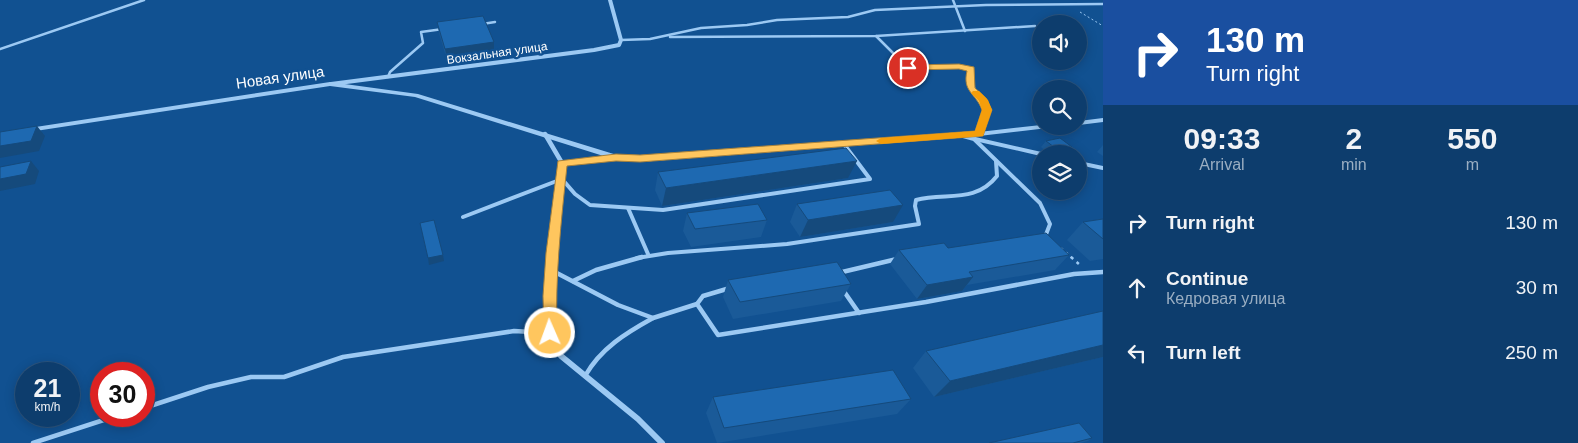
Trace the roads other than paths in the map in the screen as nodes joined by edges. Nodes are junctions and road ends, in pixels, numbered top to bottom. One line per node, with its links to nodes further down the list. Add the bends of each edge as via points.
1 (144, 0): 14 (lane)
2 (610, 0): 13 (street)
3 (953, 0): 5 (lane)
4 (1103, 4): 5 (lane)
5 (955, 7): 10 (lane); 12 (lane, via 875,10 848,17 701,28)
6 (495, 22): 7 (lane)
7 (477, 24)
8 (1032, 26): 10 (lane)
9 (449, 28): 15 (lane, via 421,32 423,43 390,72)
10 (965, 31): 11 (lane)
11 (876, 36): 12 (lane); 22 (lane, via 908,68 959,66 971,69 971,89 983,100 987,110)
12 (660, 37): 13 (lane)
13 (621, 40): 15 (street, Вокзальная улица, via 619,44 594,50)
14 (0, 49)
15 (388, 78): 16 (street, Вокзальная улица)
16 (330, 84): 20 (street, Новая улица); 21 (street, Новая улица, via 416,95)
17 (1103, 120): 18 (street)
18 (1087, 122)
19 (1032, 128): 22 (street)
20 (19, 132)
21 (545, 134): 25 (street, Новая улица); 27 (street)
22 (976, 136): 23 (street); 24 (lane); 26 (lane)
23 (843, 143): 25 (street, via 640,159); 31 (lane, via 870,179 663,210)
24 (1032, 152)
25 (616, 157): 27 (street)
26 (996, 160): 33 (lane, via 1046,214 1050,224 1048,231); 34 (lane, via 997,176 982,191 916,200 918,224 768,246)
27 (562, 163): 30 (street)
28 (1087, 165): 29 (lane)
29 (1103, 168)
30 (562, 179): 31 (lane, via 590,205); 32 (lane); 36 (street)
31 (628, 208): 34 (lane)
32 (463, 217)
33 (1037, 241)
34 (648, 254): 39 (lane, via 603,266)
35 (901, 258): 38 (lane)
36 (551, 270): 39 (lane); 45 (street)
37 (1103, 272): 43 (lane, via 1086,272)
38 (832, 275)
39 (573, 281): 44 (lane, via 618,305)
40 (838, 282): 43 (lane)
41 (736, 286): 42 (lane, via 703,296)
42 (697, 304): 43 (lane, via 718,335); 44 (lane)
43 (859, 313)
44 (653, 318): 46 (lane, via 609,345 591,364)
45 (550, 333): 46 (street, via 561,356); 47 (lane, via 514,331 343,357 284,377 251,377)
46 (585, 376): 50 (street)
47 (155, 404)
48 (90, 424): 49 (lane)
49 (33, 443)
50 (662, 443)

